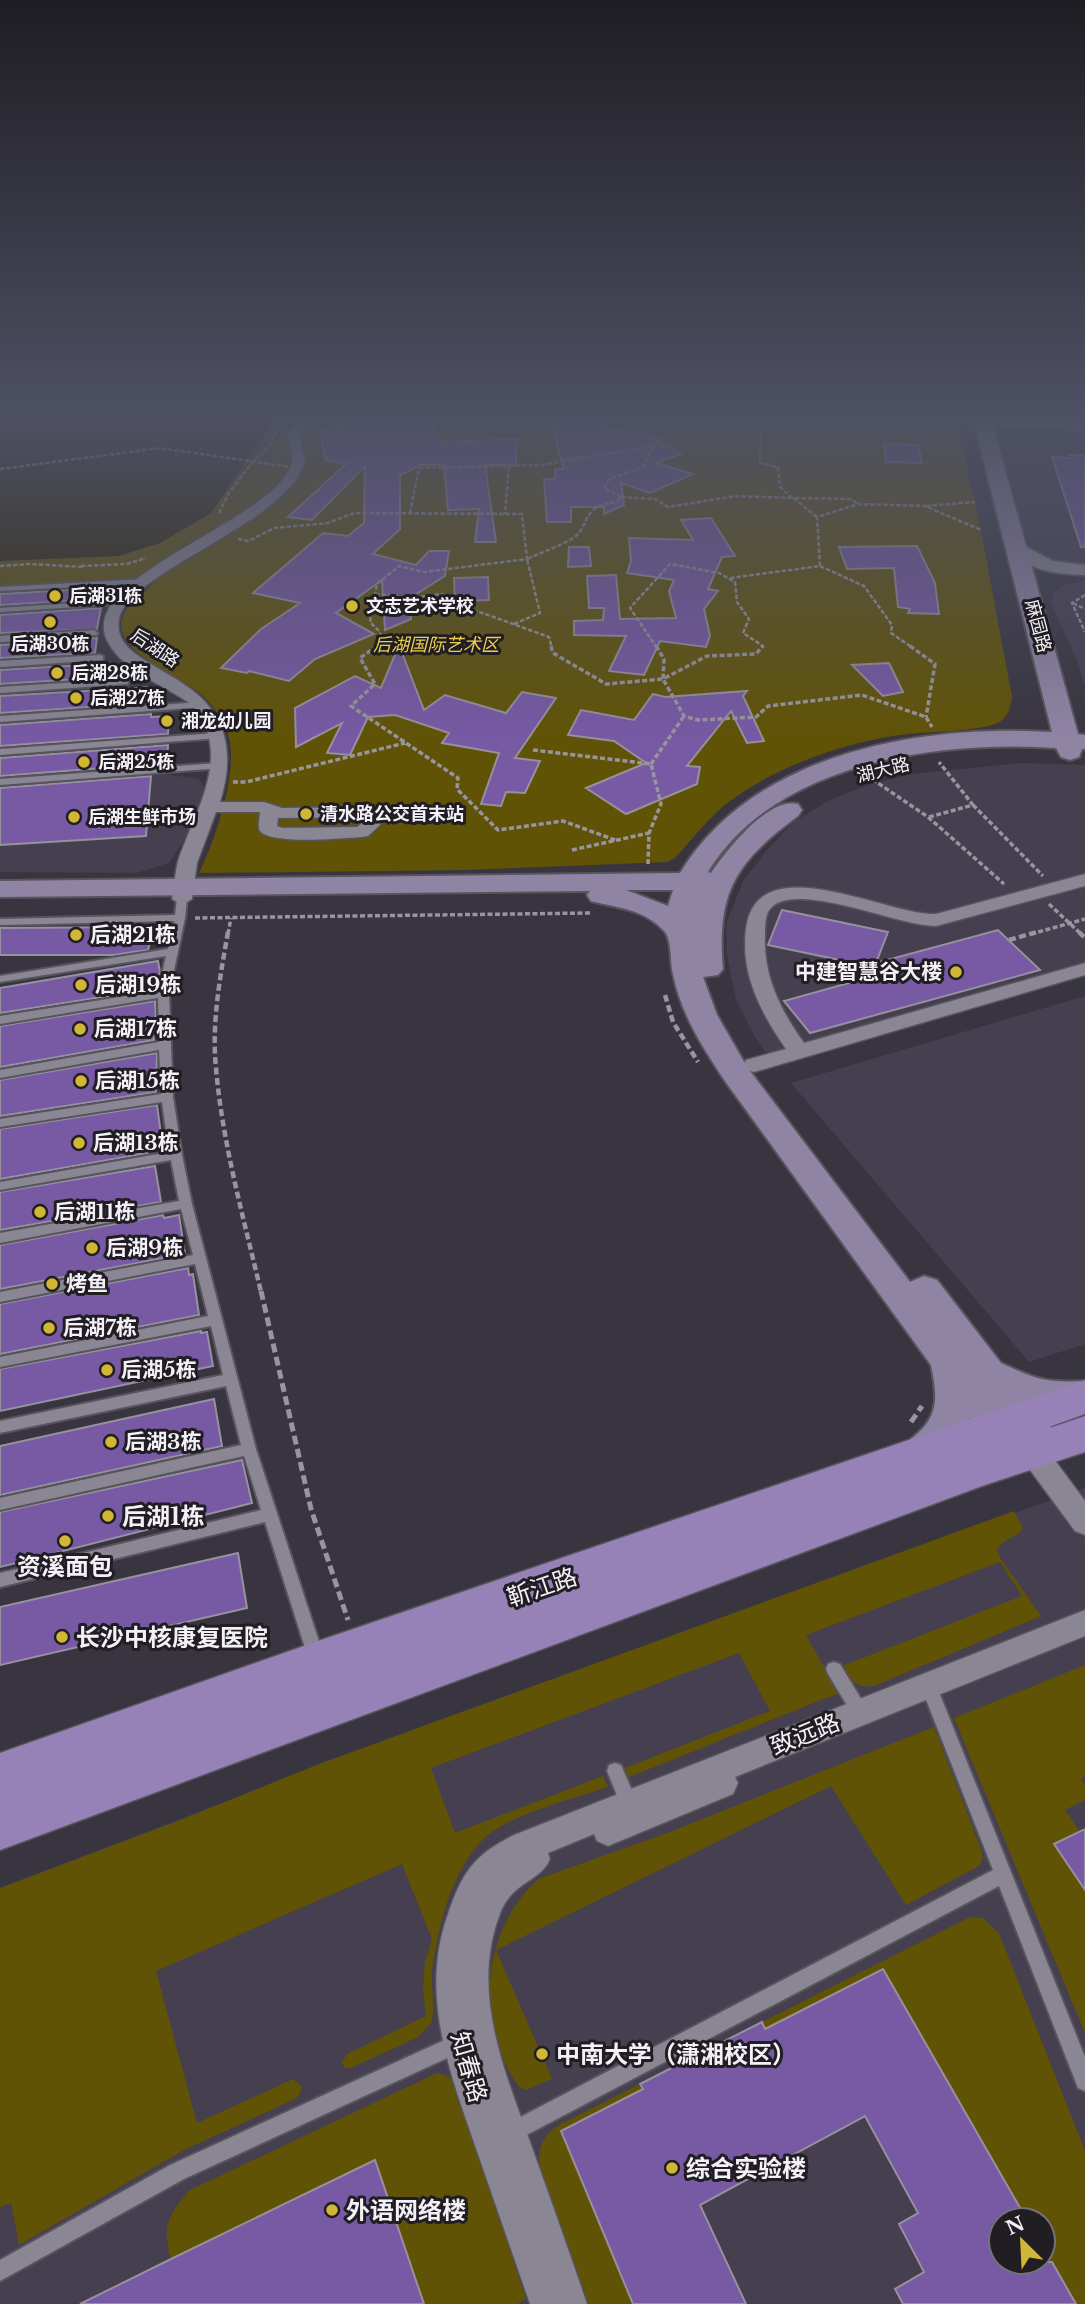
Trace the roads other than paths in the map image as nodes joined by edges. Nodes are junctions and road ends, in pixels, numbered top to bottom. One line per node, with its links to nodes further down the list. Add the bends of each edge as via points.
1 (222, 527): 6 (street, 后湖路)
2 (1004, 527): 17 (main road, 麻园路)
3 (1011, 527): 4 (main road, 麻园路)
4 (1017, 547): 5 (street, via 1047,567); 8 (main road, 麻园路)
5 (1085, 572): 8 (street, via 1048,574 1032,583)
6 (145, 581): 7 (lane); 18 (street, 后湖路, via 110,618 115,645)
7 (0, 589)
8 (1029, 594): 17 (main road, 麻园路)
9 (105, 603): 10 (lane)
10 (0, 610)
11 (94, 633): 12 (lane)
12 (0, 639)
13 (100, 658): 14 (lane)
14 (0, 664)
15 (125, 682): 16 (lane)
16 (0, 690)
17 (1048, 703): 21 (main road, via 1016,731); 22 (main road, 麻园路); 22 (main road, via 1068,718)
18 (201, 705): 19 (lane); 20 (street, 后湖路)
19 (0, 719)
20 (216, 736): 23 (lane); 24 (street, 后湖路)
21 (948, 736): 22 (main road); 29 (main road, via 857,760 794,784 727,831)
22 (1070, 744): 29 (main road, 湖大路, via 936,758 845,780 799,802 763,828 730,864)
23 (0, 752)
24 (218, 774): 25 (lane); 26 (street, 后湖路)
25 (0, 782)
26 (212, 807): 27 (street); 32 (street, 后湖路, via 189,858)
27 (268, 809): 27 (street, via 268,828 279,834 362,832 371,825 370,815 360,812 281,813)
28 (1085, 880): 42 (street, via 931,920 813,894 777,896 763,906 756,922 758,972 768,1004)
29 (701, 883): 32 (main road); 33 (main road); 35 (main road, via 681,919); 43 (main road, via 715,996)
30 (0, 889): 32 (main road)
31 (0, 901): 32 (main road)
32 (182, 902): 33 (main road); 34 (lane); 36 (lane)
33 (597, 903): 35 (main road, via 625,898 655,910)
34 (0, 922)
35 (683, 936): 54 (main road, via 691,995 709,1034)
36 (171, 952): 38 (lane); 39 (lane)
37 (1085, 969): 42 (street)
38 (0, 979)
39 (163, 994): 40 (lane); 41 (lane)
40 (0, 1020)
41 (164, 1045): 44 (lane); 45 (lane)
42 (799, 1052): 43 (street)
43 (754, 1065): 56 (main road)
44 (0, 1074)
45 (167, 1097): 46 (lane); 47 (lane)
46 (0, 1124)
47 (176, 1155): 48 (lane); 49 (lane)
48 (0, 1186)
49 (186, 1204): 50 (lane); 51 (lane)
50 (0, 1238)
51 (201, 1258): 52 (lane); 53 (lane)
52 (0, 1297)
53 (216, 1320): 55 (lane); 57 (lane)
54 (943, 1354): 60 (main road); 61 (main road, via 953,1372 956,1406 937,1440)
55 (0, 1362)
56 (985, 1370): 58 (main road, via 1032,1393); 60 (main road)
57 (230, 1379): 59 (lane); 62 (lane)
58 (1085, 1396): 60 (main road, 靳江路)
59 (0, 1427)
60 (1033, 1439): 61 (main road, 靳江路); 65 (street); 76 (main road)
61 (910, 1443): 69 (main road, 靳江路)
62 (249, 1448): 63 (lane); 64 (lane)
63 (0, 1504)
64 (269, 1515): 66 (lane); 69 (lane)
65 (1085, 1523)
66 (0, 1580)
67 (1085, 1623): 72 (street, 致远路)
68 (1085, 1638): 71 (street)
69 (318, 1663): 74 (main road, 靳江路)
70 (834, 1669): 72 (lane)
71 (933, 1697): 78 (lane); 81 (street, via 533,1859 495,1884 474,1939 471,2018)
72 (860, 1712): 75 (street, 致远路)
73 (615, 1771): 75 (lane)
74 (0, 1777)
75 (629, 1804): 77 (street, 致远路)
76 (0, 1825)
77 (525, 1846): 79 (street, 知春路, via 497,1861 467,1905 454,1960 453,1997)
78 (1003, 1874): 80 (lane); 81 (lane)
79 (460, 2042): 82 (lane, via 177,2172); 83 (street, 知春路)
80 (1084, 2074)
81 (510, 2133): 84 (street)
82 (0, 2271)
83 (549, 2304)
84 (568, 2304)

